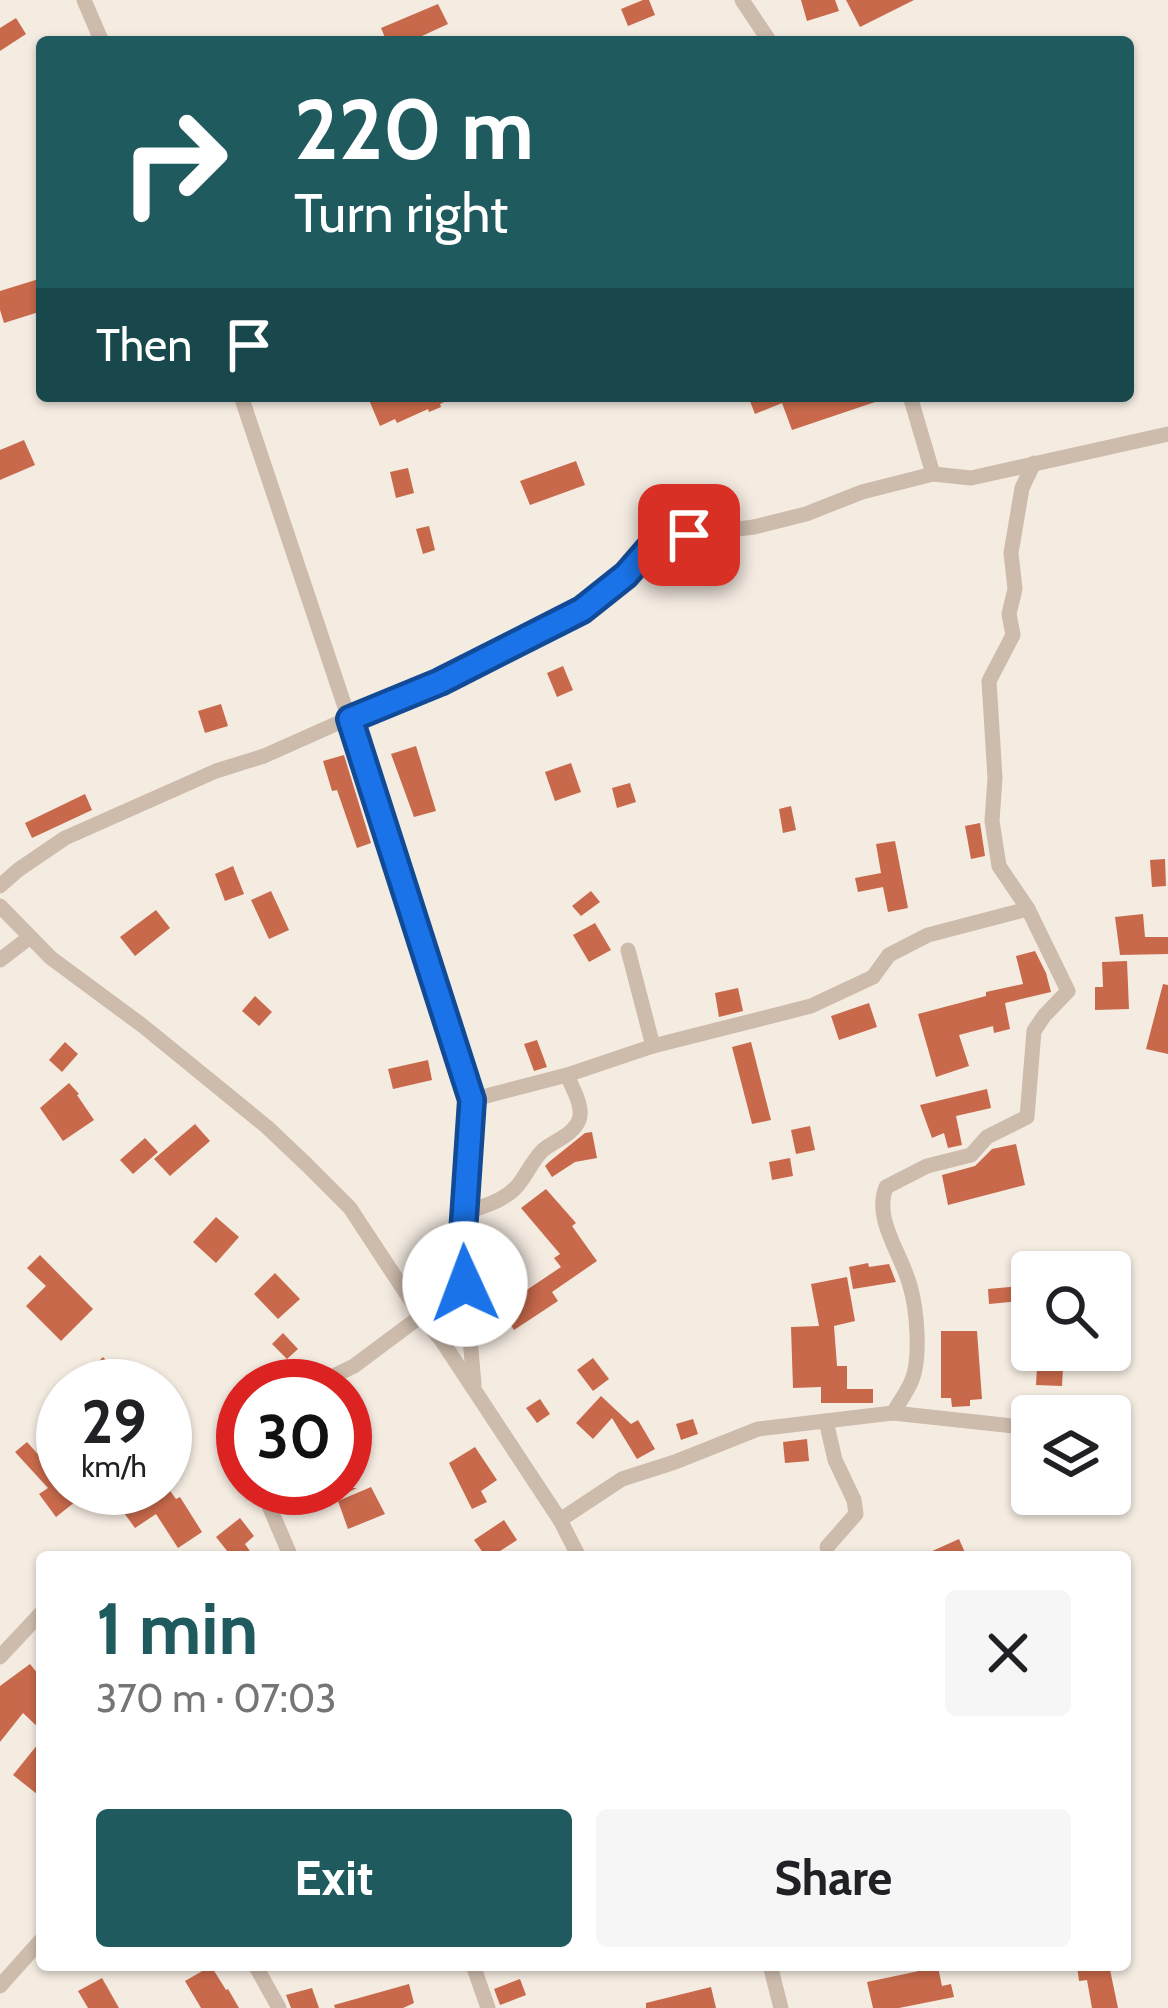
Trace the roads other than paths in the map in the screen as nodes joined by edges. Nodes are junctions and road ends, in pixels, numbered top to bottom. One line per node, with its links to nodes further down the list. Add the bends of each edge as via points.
1 (84, 0): 3 (street)
2 (742, 0): 4 (street)
3 (99, 36)
4 (766, 36)
5 (243, 402): 10 (street)
6 (912, 402): 9 (street)
7 (1168, 434): 8 (street)
8 (1034, 463): 9 (street, via 971,478); 13 (street, via 1011,553 1013,635 989,681 999,866)
9 (934, 473): 10 (street, via 806,514 653,544 582,610)
10 (350, 719): 11 (street, via 65,838); 19 (street)
11 (0, 886)
12 (0, 906): 14 (street)
13 (1028, 909): 17 (street, via 928,935 889,955 873,977 811,1006); 24 (street, via 1068,991 1034,1031 1027,1117 971,1155 886,1187 882,1198 911,1288 917,1337 914,1377)
14 (30, 937): 16 (street); 21 (street, via 307,1165 350,1208)
15 (628, 950): 17 (street)
16 (0, 960)
17 (652, 1046): 18 (street)
18 (567, 1075): 19 (street); 20 (street, via 577,1125 532,1161 519,1186)
19 (472, 1100): 20 (street)
20 (464, 1213): 23 (street)
21 (421, 1316): 22 (street); 23 (street)
22 (363, 1359)
23 (475, 1391): 28 (street)
24 (893, 1413): 25 (street); 26 (street)
25 (826, 1421): 28 (street, via 758,1430 622,1479); 29 (street, via 856,1514)
26 (1011, 1426)
27 (273, 1515): 30 (street)
28 (560, 1520): 31 (street)
29 (827, 1546)
30 (288, 1551)
31 (571, 1551)
32 (36, 1618): 33 (street)
33 (0, 1657)
34 (36, 1946): 38 (street)
35 (258, 1971): 39 (street)
36 (475, 1971): 40 (street)
37 (772, 1971): 41 (street)
38 (0, 1986)
39 (279, 2008)
40 (488, 2008)
41 (781, 2008)

